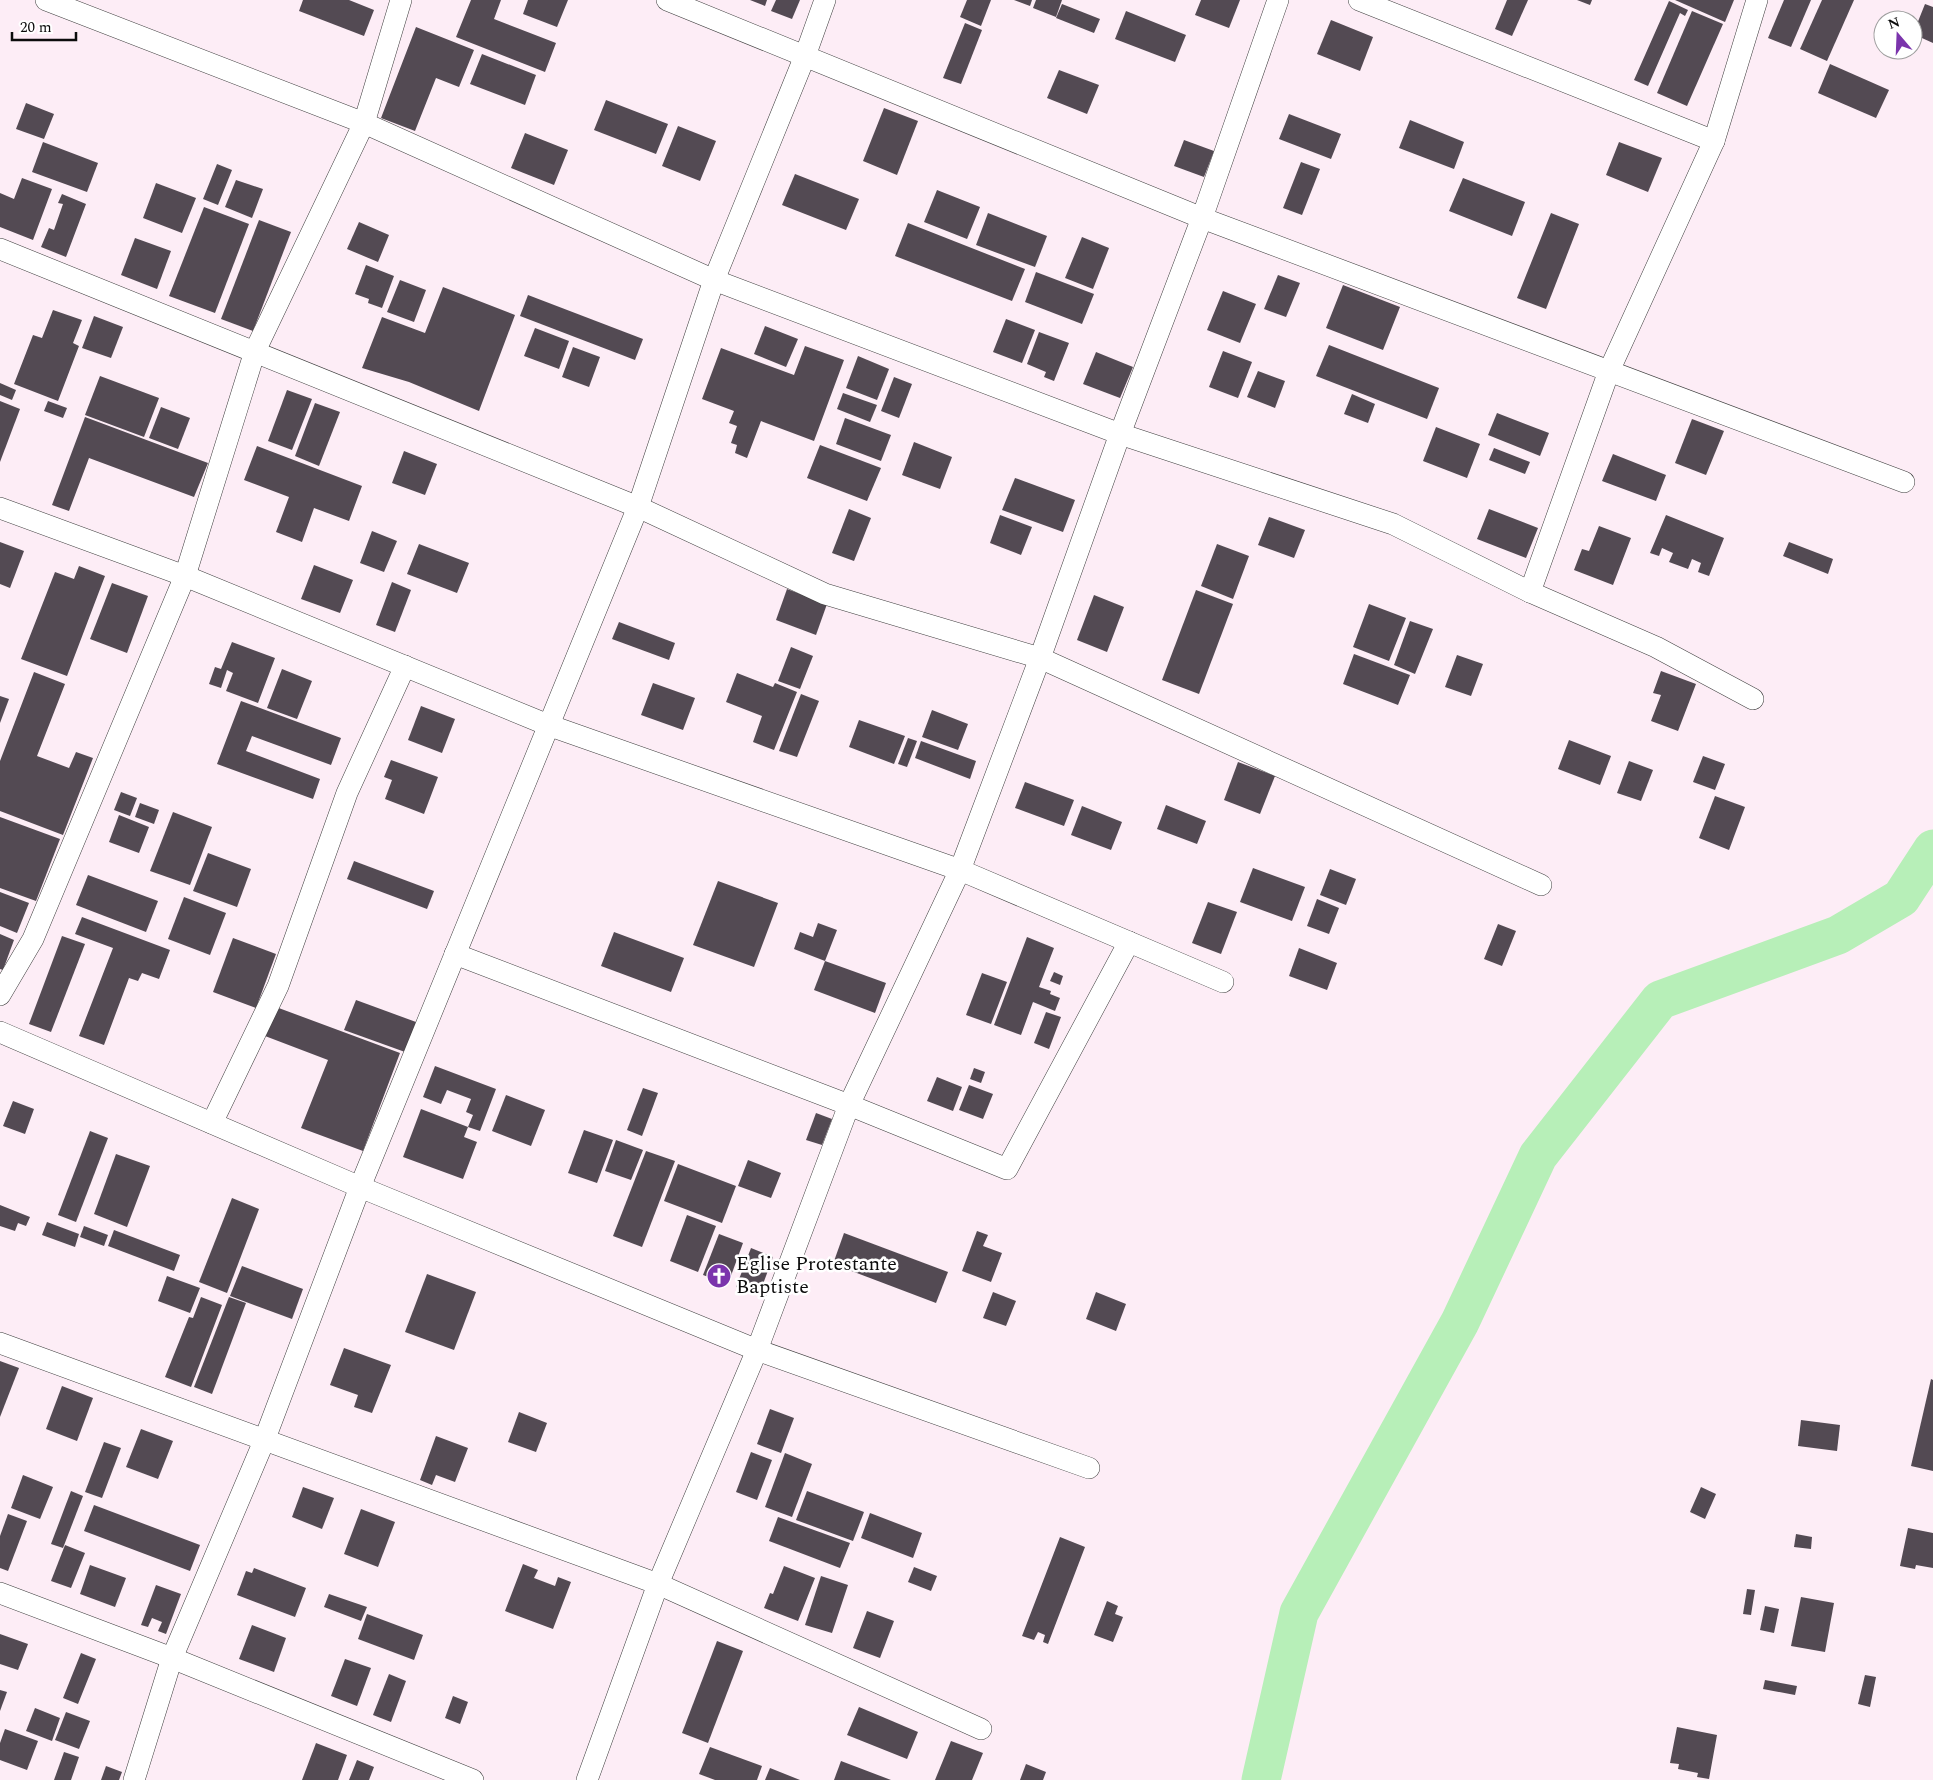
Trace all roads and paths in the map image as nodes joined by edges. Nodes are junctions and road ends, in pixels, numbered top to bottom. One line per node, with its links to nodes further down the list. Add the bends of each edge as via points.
1 (46, 0): 9 (street)
2 (401, 0): 9 (street)
3 (667, 0): 8 (street)
4 (825, 0): 8 (street)
5 (1278, 0): 11 (street)
6 (1358, 0): 10 (street)
7 (1757, 0): 10 (street)
8 (805, 56): 11 (street); 13 (street)
9 (364, 124): 13 (street); 14 (street)
10 (1714, 141): 15 (street)
11 (1202, 218): 15 (street); 16 (street)
12 (0, 248): 14 (street)
13 (714, 280): 16 (street); 18 (street)
14 (255, 351): 18 (street); 20 (street)
15 (1609, 371): 17 (street); 21 (street)
16 (1120, 434): 21 (street, via 1393,524); 22 (street)
17 (1904, 482)
18 (638, 507): 22 (street, via 825,594); 25 (street)
19 (0, 508): 20 (street)
20 (185, 576): 23 (street); 31 (street, via 33,939)
21 (1530, 592): 24 (street, via 1656,647)
22 (1040, 658): 26 (street); 27 (street)
23 (405, 666): 25 (street); 34 (street, via 347,792 278,986)
24 (1753, 699)
25 (548, 725): 26 (street); 29 (street)
26 (960, 870): 28 (street); 33 (street)
27 (1541, 886)
28 (1129, 942): 30 (street); 33 (street, via 1007,1169)
29 (455, 954): 33 (street); 35 (street)
30 (1223, 982)
31 (0, 995)
32 (0, 1032): 34 (street)
33 (849, 1105): 37 (street)
34 (212, 1123): 35 (street)
35 (360, 1187): 37 (street); 38 (street)
36 (0, 1343): 38 (street)
37 (757, 1350): 39 (street); 40 (street)
38 (264, 1441): 40 (street); 42 (street)
39 (1089, 1468)
40 (658, 1584): 43 (street); 46 (street)
41 (0, 1593): 42 (street)
42 (172, 1658): 44 (street); 45 (street)
43 (981, 1729)
44 (134, 1780)
45 (473, 1780)
46 (587, 1780)

